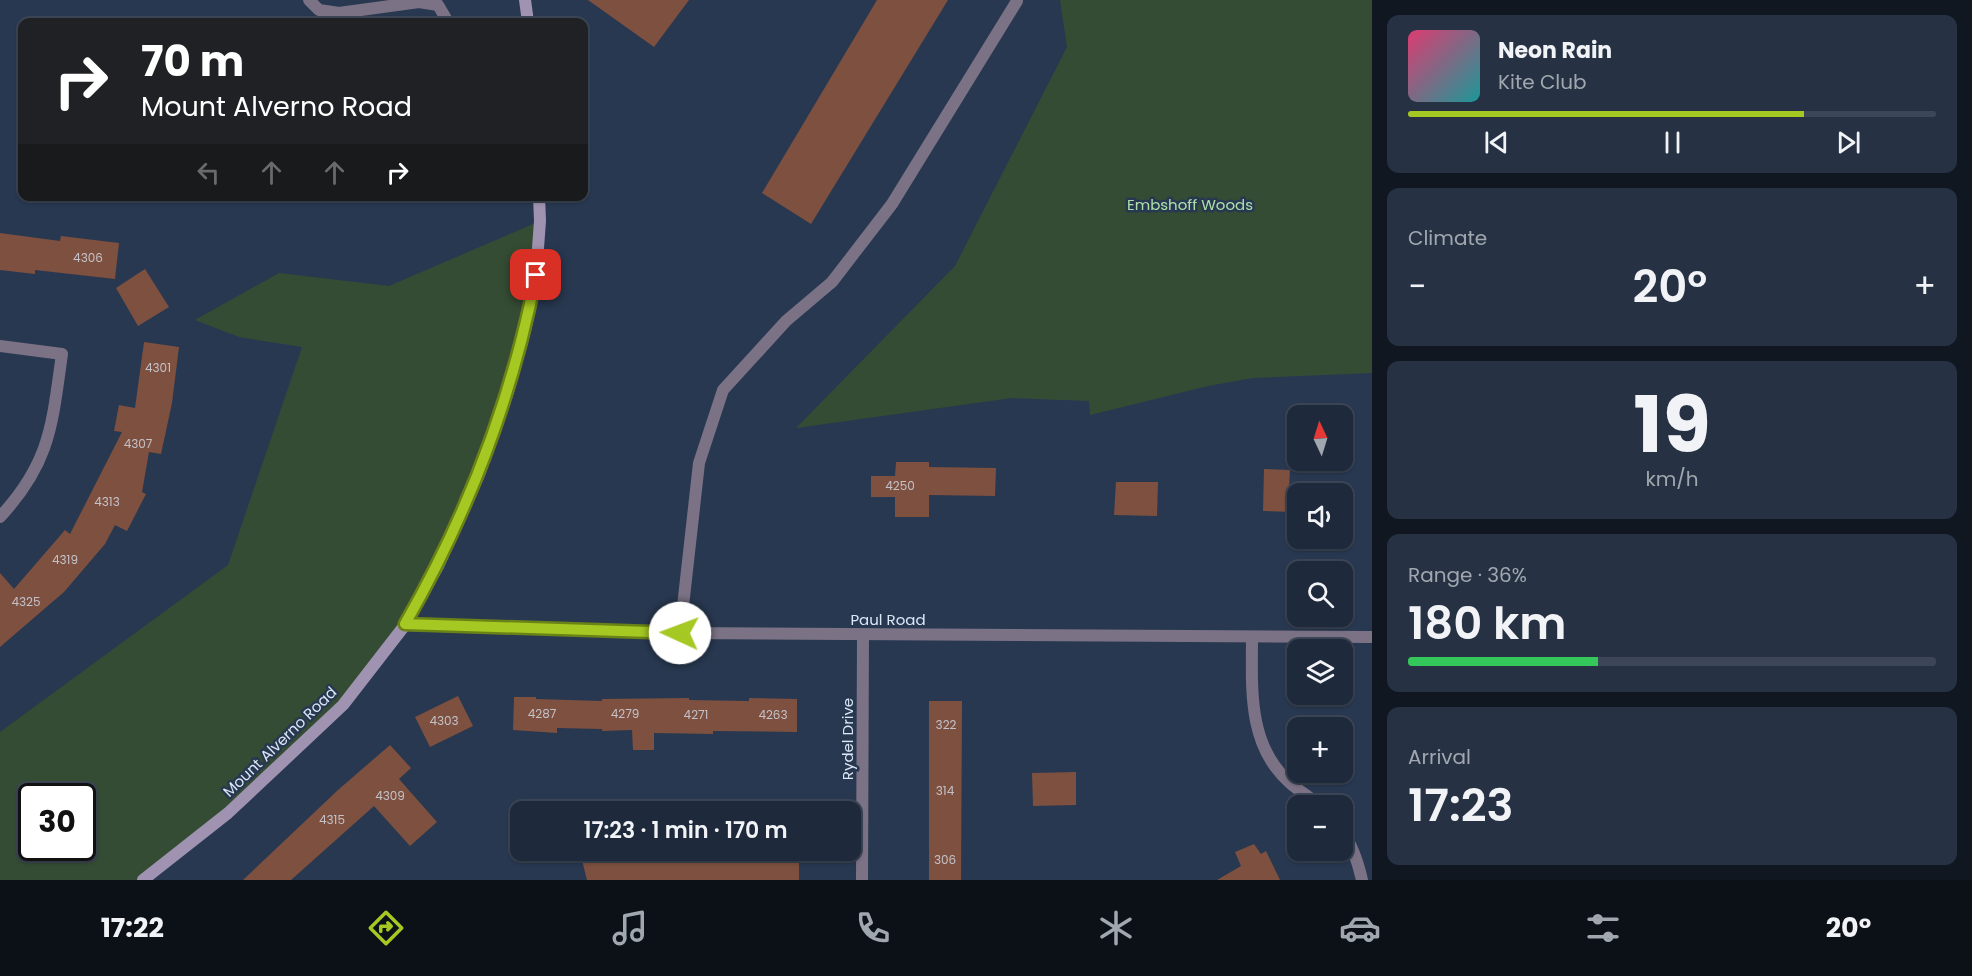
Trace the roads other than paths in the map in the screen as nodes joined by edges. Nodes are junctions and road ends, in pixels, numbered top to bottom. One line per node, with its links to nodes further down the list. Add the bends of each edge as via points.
1 (309, 0): 4 (street, via 319,10 339,13 418,2 438,5)
2 (525, 0): 5 (street)
3 (1017, 1): 10 (street, via 892,204 832,282 786,321 723,390 699,463)
4 (445, 18)
5 (527, 18)
6 (539, 201): 9 (street, Mount Alverno Road, via 536,275 508,392 480,472 438,566)
7 (0, 346): 8 (street, via 62,354 51,427 41,460 30,481)
8 (0, 517)
9 (405, 624): 10 (street, Paul Road); 16 (street, Mount Alverno Road, via 343,705 228,813)
10 (680, 633): 11 (street, Paul Road)
11 (863, 634): 12 (street, Paul Road); 17 (street, Rydel Drive)
12 (1252, 637): 13 (street, Paul Road); 14 (street, via 1252,696 1262,743 1289,782)
13 (1372, 637)
14 (1306, 795)
15 (1353, 850): 18 (street)
16 (143, 880)
17 (862, 880)
18 (1362, 880)

